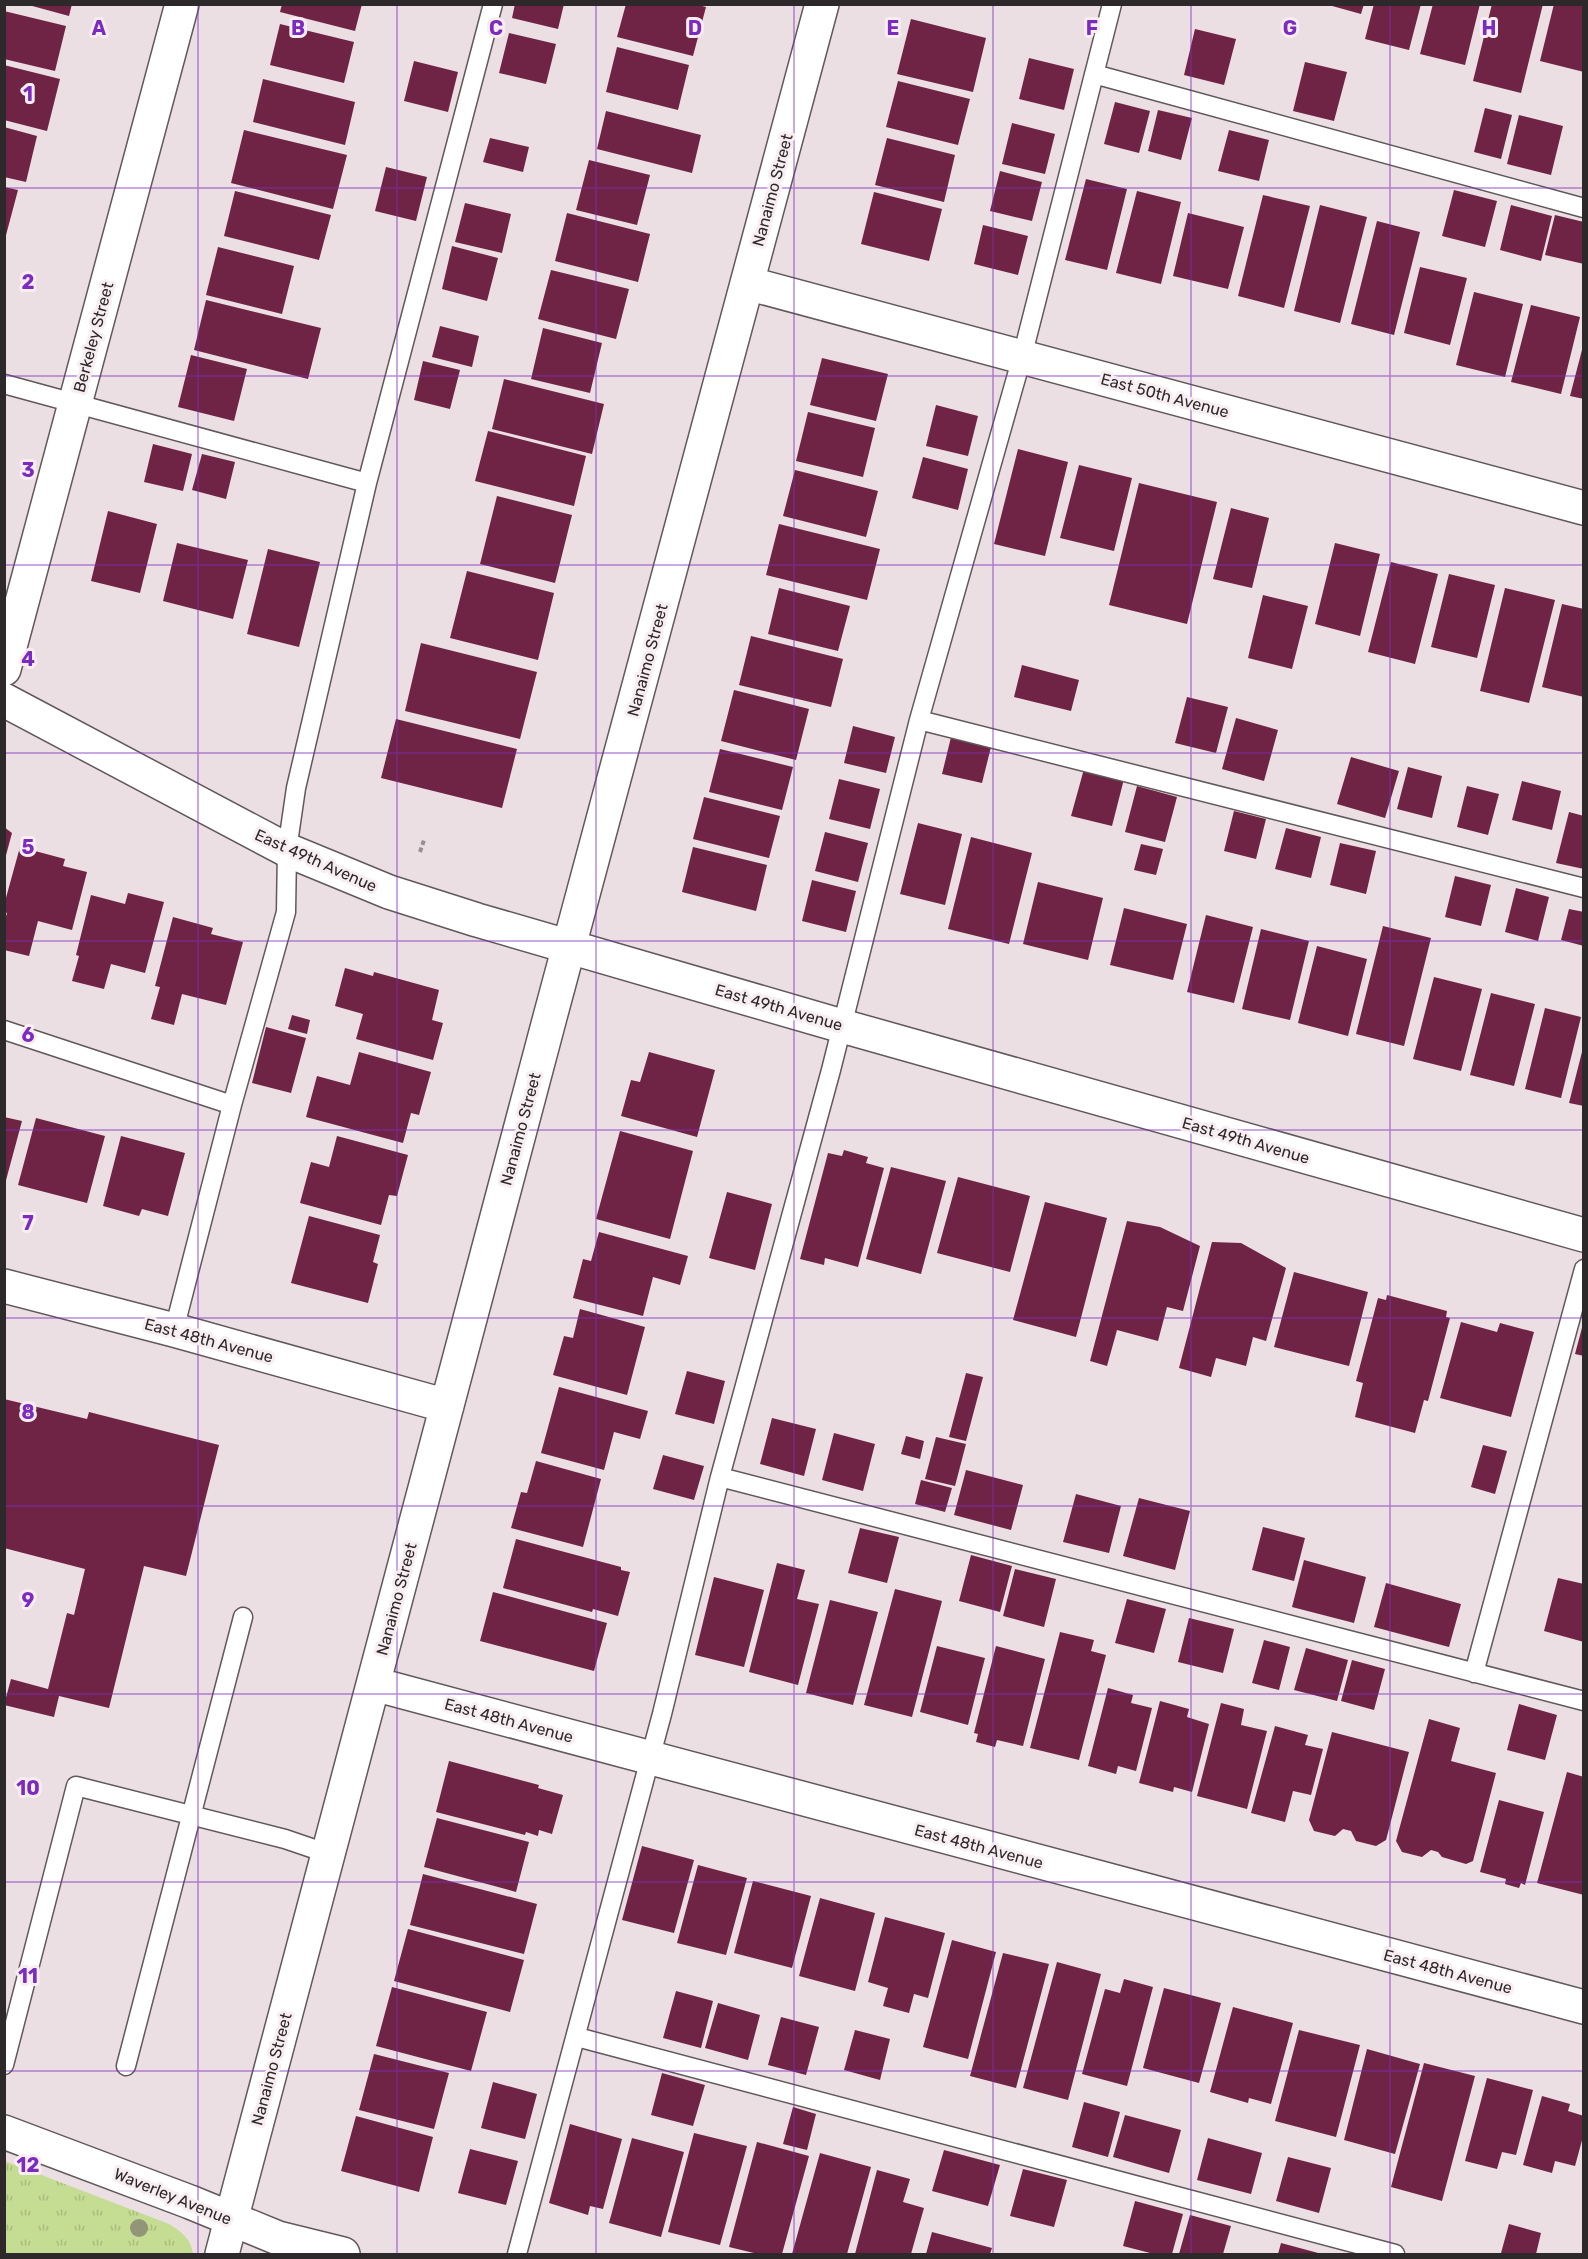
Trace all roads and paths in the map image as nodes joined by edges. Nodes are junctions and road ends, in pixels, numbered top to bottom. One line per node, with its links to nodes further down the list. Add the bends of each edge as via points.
1 (182, 4): 10 (street, Berkeley Street)
2 (493, 4): 11 (lane)
3 (822, 4): 7 (street, Nanaimo Street)
4 (1112, 4): 5 (lane)
5 (1094, 74): 6 (lane); 8 (lane)
6 (1584, 208)
7 (747, 283): 8 (street, East 50th Avenue); 20 (street, Nanaimo Street)
8 (1022, 357): 12 (street, East 50th Avenue); 15 (lane)
9 (4, 384): 10 (lane)
10 (75, 403): 11 (lane); 13 (street, Berkeley Street)
11 (368, 483): 17 (lane, via 296,788)
12 (1584, 508)
13 (4, 669)
14 (4, 700): 17 (street, East 49th Avenue)
15 (919, 720): 19 (lane); 21 (lane)
16 (424, 840): 18 (path)
17 (287, 850): 20 (street, East 49th Avenue, via 389,892); 23 (lane, via 286,912)
18 (420, 852)
19 (1584, 888)
20 (570, 947): 21 (street, East 49th Avenue); 28 (street, Nanaimo Street)
21 (842, 1026): 24 (street, East 49th Avenue); 29 (lane)
22 (4, 1030): 23 (lane)
23 (232, 1105): 27 (lane)
24 (1584, 1235)
25 (1584, 1269): 31 (lane)
26 (4, 1286): 27 (street, East 48th Avenue)
27 (174, 1330): 28 (street, East 48th Avenue)
28 (447, 1406): 32 (street, Nanaimo Street)
29 (720, 1477): 31 (lane); 34 (lane)
30 (243, 1617): 35 (lane)
31 (1473, 1673): 33 (lane)
32 (374, 1683): 34 (street, East 48th Avenue); 36 (street, Nanaimo Street)
33 (1584, 1701)
34 (651, 1758): 37 (street, East 48th Avenue); 38 (lane)
35 (191, 1815): 36 (lane); 39 (lane, via 76,1786); 40 (lane)
36 (329, 1854): 42 (street, Nanaimo Street)
37 (1584, 2007)
38 (577, 2037): 45 (lane); 46 (lane)
39 (4, 2065)
40 (126, 2066)
41 (4, 2132): 42 (street, Waverley Avenue)
42 (231, 2219): 43 (street, Nanaimo Street); 44 (street, Waverley Avenue, via 278,2238)
43 (222, 2254)
44 (343, 2254)
45 (517, 2254)
46 (1395, 2254)

